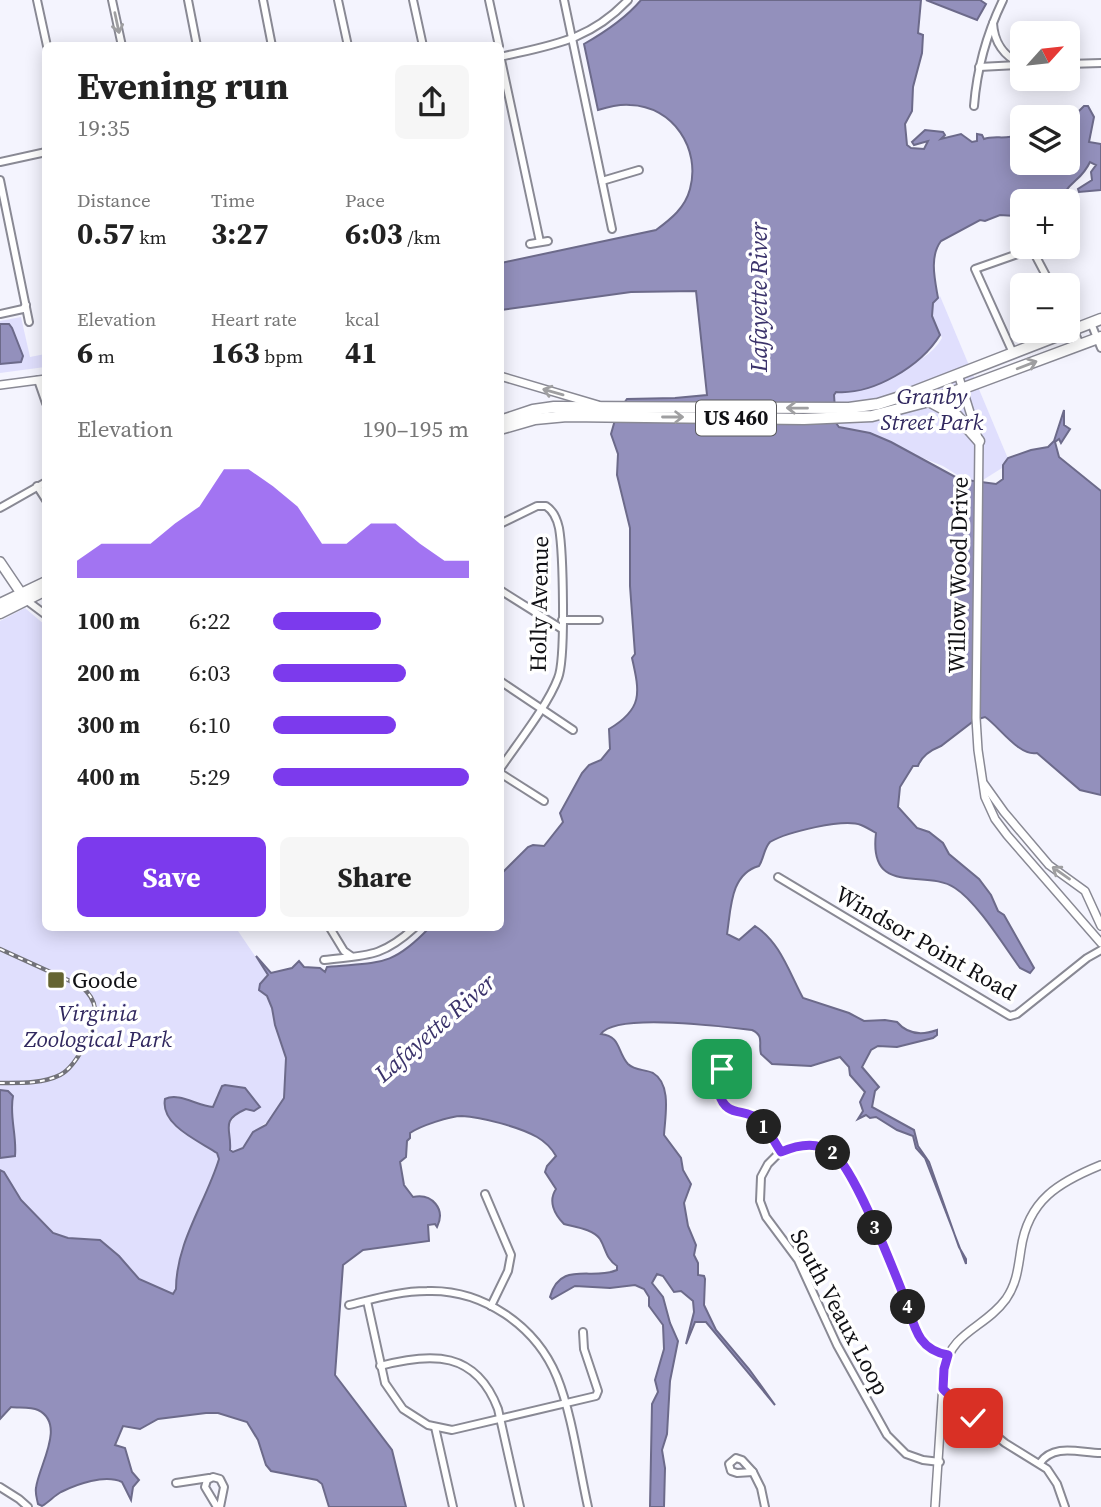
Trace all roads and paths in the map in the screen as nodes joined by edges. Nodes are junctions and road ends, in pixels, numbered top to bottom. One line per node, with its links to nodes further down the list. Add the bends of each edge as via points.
1 (37, 0): 13 (street)
2 (112, 0): 14 (street, one-way to 14)
3 (188, 0): 15 (street)
4 (263, 0): 16 (street)
5 (338, 0): 17 (street)
6 (413, 0): 18 (street)
7 (489, 0): 19 (street)
8 (564, 0): 12 (street)
9 (628, 0): 12 (street)
10 (1004, 1): 11 (street)
11 (993, 21): 21 (street, via 998,44); 25 (street)
12 (572, 40): 20 (street); 32 (street)
13 (46, 42)
14 (121, 42)
15 (196, 42)
16 (271, 42)
17 (347, 42)
18 (422, 42)
19 (498, 42)
20 (504, 55)
21 (1010, 59)
22 (1101, 63): 23 (street)
23 (1080, 64)
24 (1010, 66): 25 (street)
25 (978, 67): 27 (street)
26 (504, 70): 35 (street)
27 (974, 106)
28 (42, 153): 29 (street)
29 (0, 162)
30 (639, 170): 32 (street)
31 (0, 180): 38 (street)
32 (602, 181): 33 (street)
33 (612, 229)
34 (548, 241): 35 (street)
35 (540, 242): 36 (street)
36 (530, 244)
37 (1045, 273): 46 (street, via 1030,248 975,269)
38 (26, 305): 39 (street); 41 (street)
39 (0, 314)
40 (1096, 321): 42 (main road, US 460); 43 (street)
41 (29, 322)
42 (1080, 328)
43 (1100, 341): 45 (main road, US 460)
44 (1041, 343): 46 (main road, US 460)
45 (1080, 345): 51 (main road, US 460, one-way to 45)
46 (1013, 353): 47 (main road, US 460)
47 (958, 374): 51 (street, Willow Wood Drive); 53 (main road, US 460)
48 (504, 377): 54 (street, one-way to 48)
49 (42, 380): 50 (street)
50 (0, 385)
51 (963, 389): 52 (main road, US 460); 57 (street, Willow Wood Drive)
52 (929, 401): 53 (main road, US 460); 57 (main road, via 957,416)
53 (865, 411): 54 (main road, US 460, via 804,419)
54 (605, 412): 55 (main road, US 460, via 543,408); 56 (main road, US 460, via 535,419)
55 (504, 420)
56 (504, 428)
57 (979, 441): 79 (street, Willow Wood Drive, via 977,735)
58 (42, 484): 59 (street)
59 (37, 486): 60 (street); 61 (street)
60 (42, 494)
61 (0, 508)
62 (504, 522): 71 (street, Holly Avenue, via 537,506 550,508 555,516)
63 (0, 562): 67 (main road)
64 (42, 585): 67 (main road)
65 (42, 591): 67 (main road)
66 (504, 593): 73 (street)
67 (23, 597): 68 (main road); 69 (street); 70 (main road)
68 (0, 604)
69 (42, 612)
70 (0, 613)
71 (562, 620): 72 (street); 73 (street, Holly Avenue)
72 (599, 621)
73 (562, 629): 75 (street, Holly Avenue, via 559,675)
74 (504, 684): 75 (street)
75 (541, 707): 76 (street); 77 (street, Holly Avenue)
76 (573, 730)
77 (504, 765)
78 (504, 774): 80 (street)
79 (982, 780): 82 (street, Willow Wood Drive, one-way to 79, via 1085,891 1049,865); 85 (street, Willow Wood Drive, via 989,807 1002,828)
80 (544, 801)
81 (778, 877): 86 (street, Windsor Point Road, via 1005,1014 1017,1014)
82 (1101, 926)
83 (332, 931): 87 (street)
84 (410, 931): 87 (street, via 383,951)
85 (1101, 943)
86 (1101, 950)
87 (352, 957): 88 (street)
88 (324, 960)
89 (719, 1093): 90 (street, via 728,1108 758,1118)
90 (781, 1152): 97 (street, via 818,1146 843,1163 878,1232 918,1334 933,1350); 106 (street, South Veaux Loop, via 761,1177 760,1201 766,1217 798,1260 837,1345 887,1436 906,1454)
91 (1101, 1167): 97 (street, via 1062,1182 1037,1207 1023,1237 1019,1269 1009,1295 994,1313 958,1340)
92 (485, 1194): 95 (street, via 511,1255)
93 (367, 1301): 94 (street); 95 (street, via 440,1291); 98 (street)
94 (349, 1305)
95 (491, 1306): 100 (street, via 516,1321 536,1342 557,1378)
96 (583, 1332): 100 (street, via 598,1395)
97 (948, 1355): 99 (street)
98 (380, 1366): 102 (street, via 429,1357 456,1362 474,1372 488,1388); 103 (street, via 398,1403)
99 (943, 1389): 101 (street); 104 (street)
100 (565, 1404): 102 (street); 117 (street)
101 (973, 1418): 104 (street); 107 (street)
102 (501, 1419): 103 (street, via 452,1430); 116 (street)
103 (435, 1427): 115 (street)
104 (940, 1433): 106 (street)
105 (1101, 1453): 107 (street, via 1057,1451)
106 (940, 1462): 118 (street)
107 (1040, 1463): 119 (street, via 1052,1476)
108 (753, 1472): 112 (street)
109 (210, 1478): 110 (street); 114 (street, via 205,1490); 114 (street, via 217,1477 224,1485)
110 (176, 1483)
111 (0, 1487): 113 (street)
112 (765, 1506)
113 (27, 1507)
114 (219, 1507)
115 (453, 1507)
116 (520, 1507)
117 (588, 1507)
118 (935, 1507)
119 (1065, 1507)

